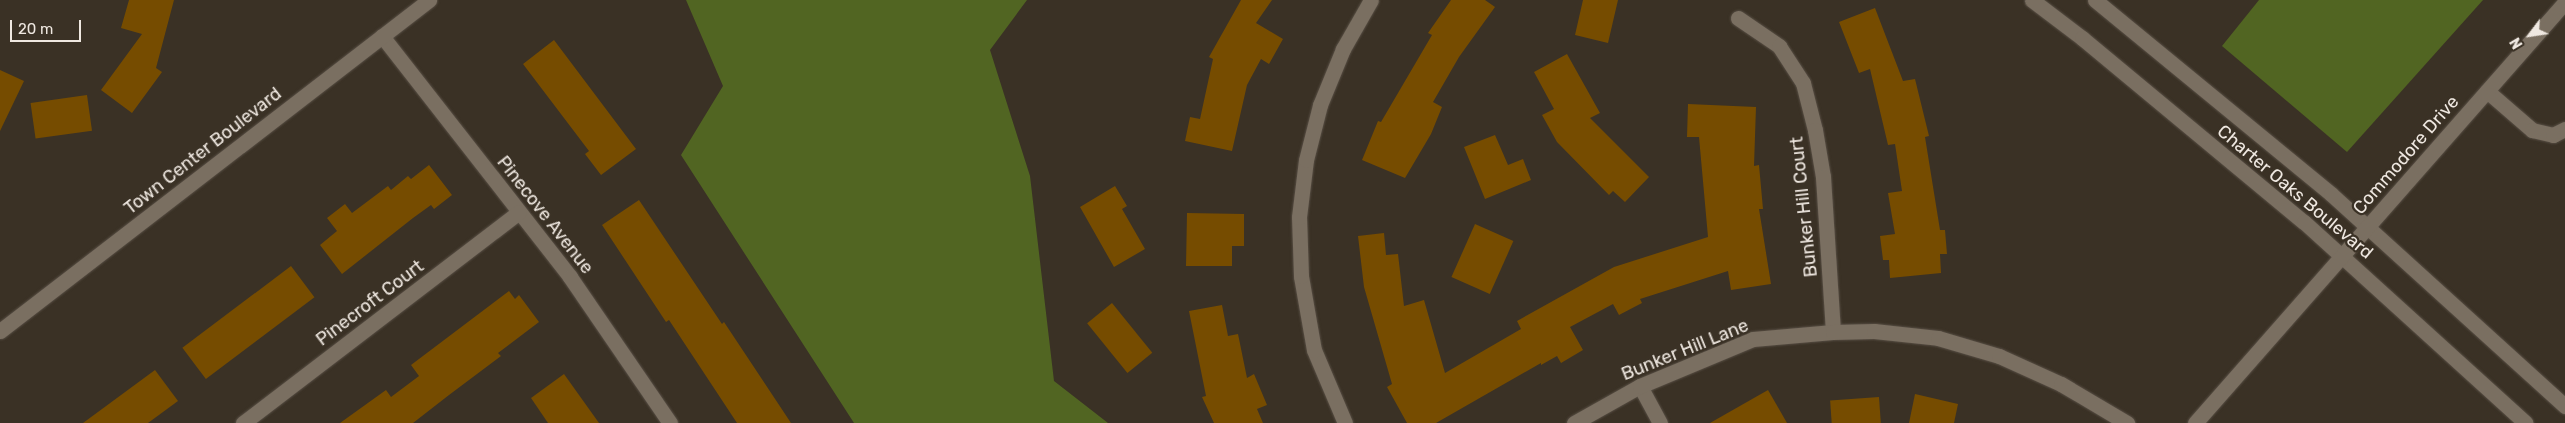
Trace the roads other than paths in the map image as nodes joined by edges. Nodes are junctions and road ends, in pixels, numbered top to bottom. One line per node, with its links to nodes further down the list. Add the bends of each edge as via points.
1 (429, 0): 7 (street, Town Center Boulevard)
2 (1371, 0): 19 (street, via 1342,49 1320,104 1306,160 1299,217 1301,276 1314,350)
3 (2032, 0): 12 (street, Charter Oaks Boulevard, via 2082,38)
4 (2096, 0): 11 (street, Charter Oaks Boulevard)
5 (2565, 2): 8 (street, Commodore Drive)
6 (1738, 18): 14 (street, Bunker Hill Court, via 1779,46 1803,83 1816,130 1823,177)
7 (382, 36): 10 (street, Pinecove Avenue); 13 (street, Town Center Boulevard)
8 (2487, 91): 9 (street, via 2532,130 2553,135); 11 (street, Commodore Drive)
9 (2565, 129)
10 (519, 212): 17 (street, Pinecroft Court); 18 (street, Pinecove Avenue, via 570,277)
11 (2368, 227): 12 (street, Commodore Drive); 16 (street, Charter Oaks Boulevard)
12 (2342, 256): 23 (street, Commodore Drive); 24 (street, Charter Oaks Boulevard)
13 (0, 331)
14 (1833, 332): 15 (street, Bunker Hill Lane, via 1754,339); 22 (street, Bunker Hill Lane, via 1874,331 1938,338 1999,356 2061,384)
15 (1640, 386): 20 (street, Bunker Hill Lane); 21 (street)
16 (2565, 406)
17 (243, 423)
18 (670, 423)
19 (1345, 423)
20 (1574, 423)
21 (1660, 423)
22 (2127, 423)
23 (2195, 423)
24 (2526, 423)

